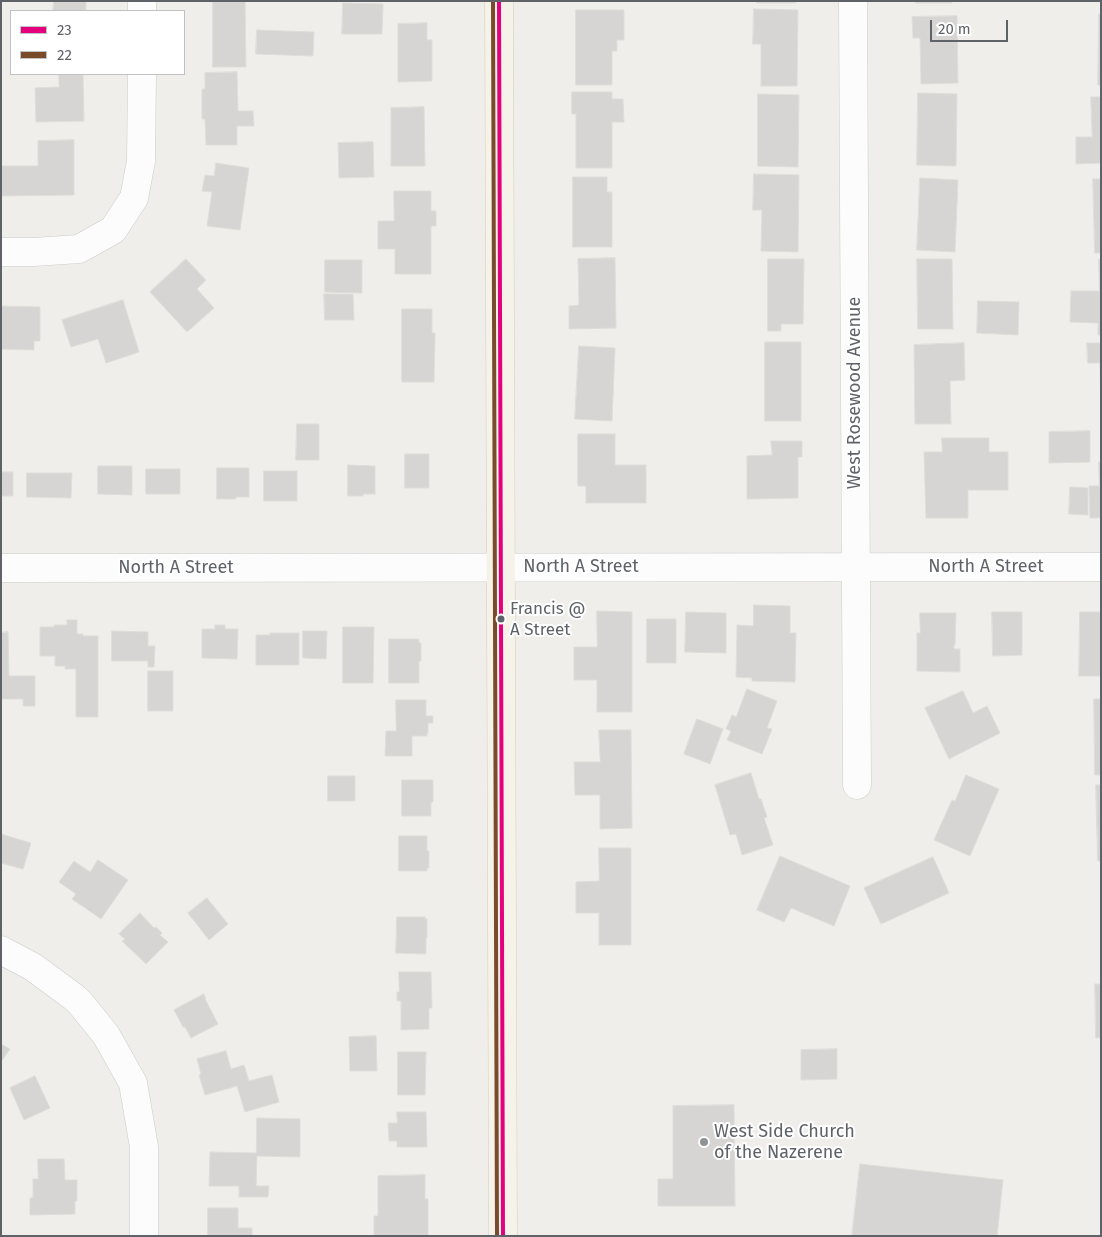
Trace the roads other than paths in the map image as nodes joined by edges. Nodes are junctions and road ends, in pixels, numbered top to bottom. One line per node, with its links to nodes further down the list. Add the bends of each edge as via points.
1 (499, 1): 5 (main road)
2 (853, 1): 6 (street, West Rosewood Avenue)
3 (142, 75): 4 (street, via 142,161 134,198 113,230 79,249)
4 (1, 252)
5 (500, 567): 6 (street, North A Street); 8 (street, North A Street); 12 (main road)
6 (855, 567): 7 (street, North A Street); 9 (street, West Rosewood Avenue)
7 (1101, 567)
8 (1, 568)
9 (857, 785)
10 (1, 950): 11 (street, via 33,967 81,1004 106,1035 133,1083 144,1147)
11 (144, 1236)
12 (503, 1236)

